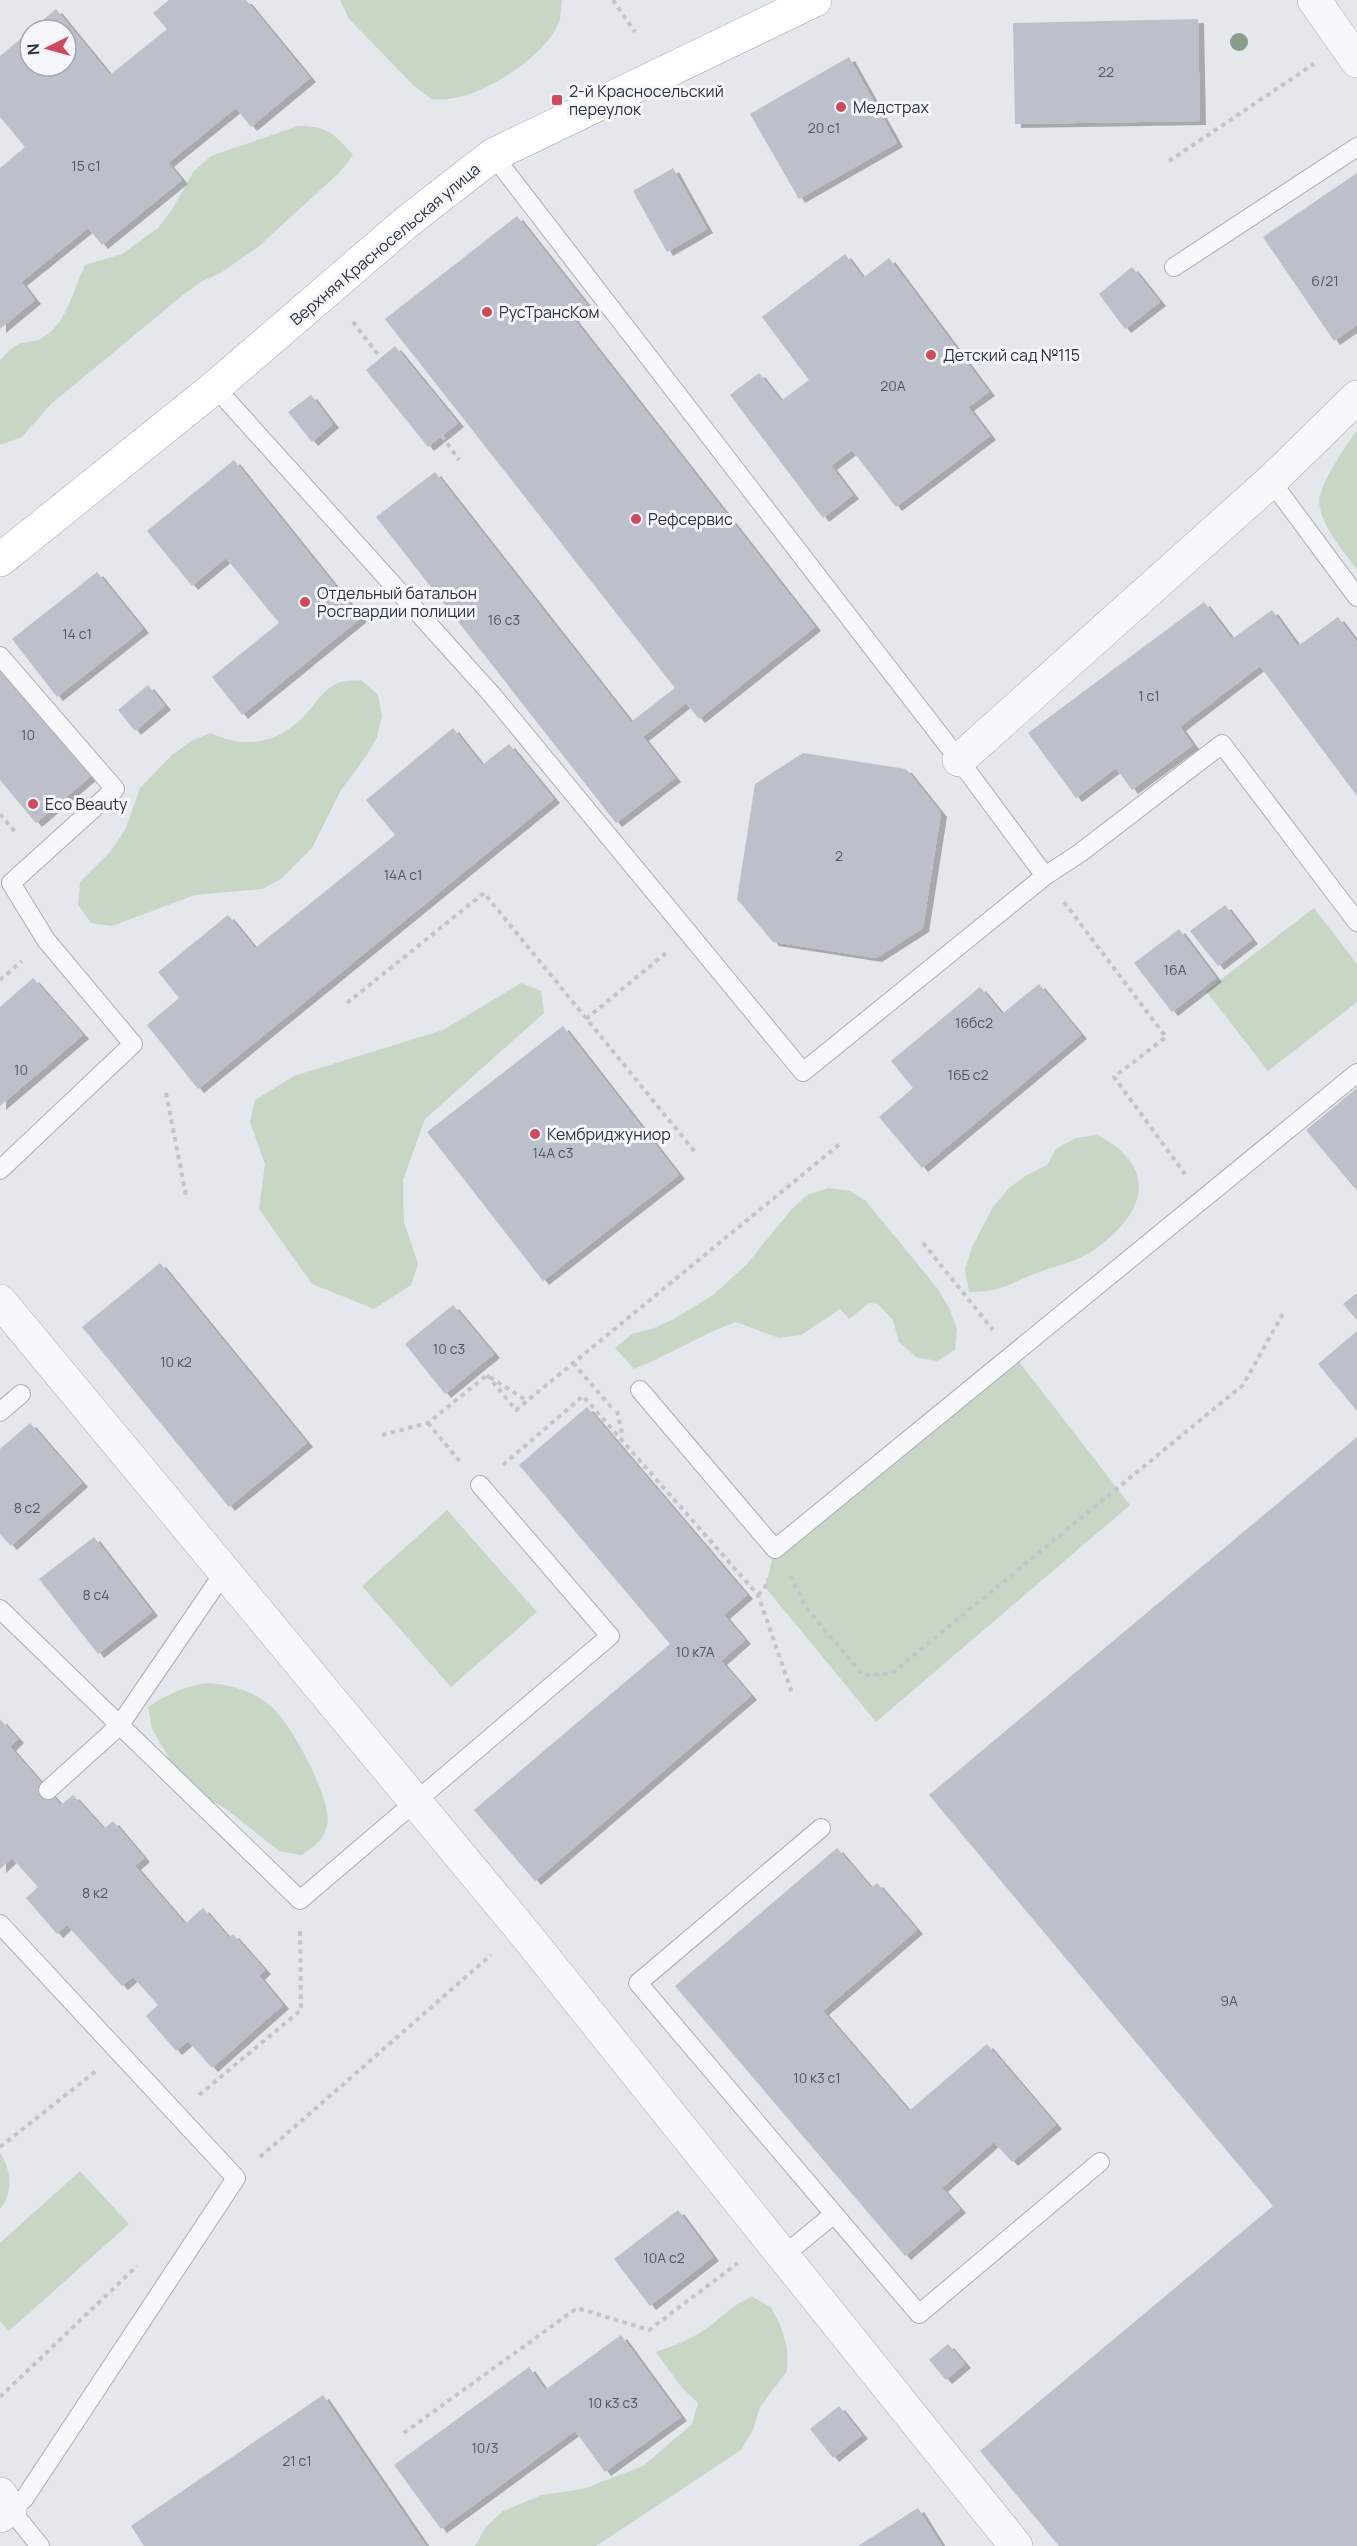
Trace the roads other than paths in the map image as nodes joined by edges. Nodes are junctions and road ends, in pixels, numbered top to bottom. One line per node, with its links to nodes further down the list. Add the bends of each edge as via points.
1 (815, 0): 5 (street, Верхняя Красносельская улица)
2 (1314, 0): 3 (street)
3 (1357, 61)
4 (1357, 147): 6 (lane)
5 (494, 155): 7 (street, Верхняя Красносельская улица, via 408,221); 13 (lane)
6 (1174, 267)
7 (215, 387): 10 (street, Верхняя Красносельская улица); 14 (lane, via 493,696 803,1072)
8 (1357, 397): 9 (street)
9 (1271, 481): 11 (lane); 13 (street)
10 (0, 560)
11 (1357, 597)
12 (0, 656): 17 (lane, via 115,789 11,883 46,940 133,1044)
13 (959, 760): 14 (lane)
14 (1045, 876): 15 (lane, via 1222,744)
15 (1357, 922)
16 (1357, 1073): 19 (lane, via 775,1549)
17 (0, 1170)
18 (0, 1301): 23 (street)
19 (640, 1390)
20 (21, 1394): 21 (lane)
21 (0, 1412)
22 (480, 1485): 27 (lane, via 610,1636)
23 (225, 1571): 25 (lane); 27 (street)
24 (0, 1609): 25 (lane)
25 (119, 1726): 26 (lane); 27 (lane, via 300,1900)
26 (48, 1790)
27 (416, 1801): 32 (street)
28 (821, 1828): 31 (lane, via 638,1983)
29 (0, 1924): 33 (lane, via 236,2178 24,2499)
30 (1100, 2162): 31 (lane, via 919,2314)
31 (834, 2214): 32 (lane)
32 (776, 2247): 35 (street)
33 (3, 2506): 34 (lane)
34 (40, 2546)
35 (1016, 2546)

